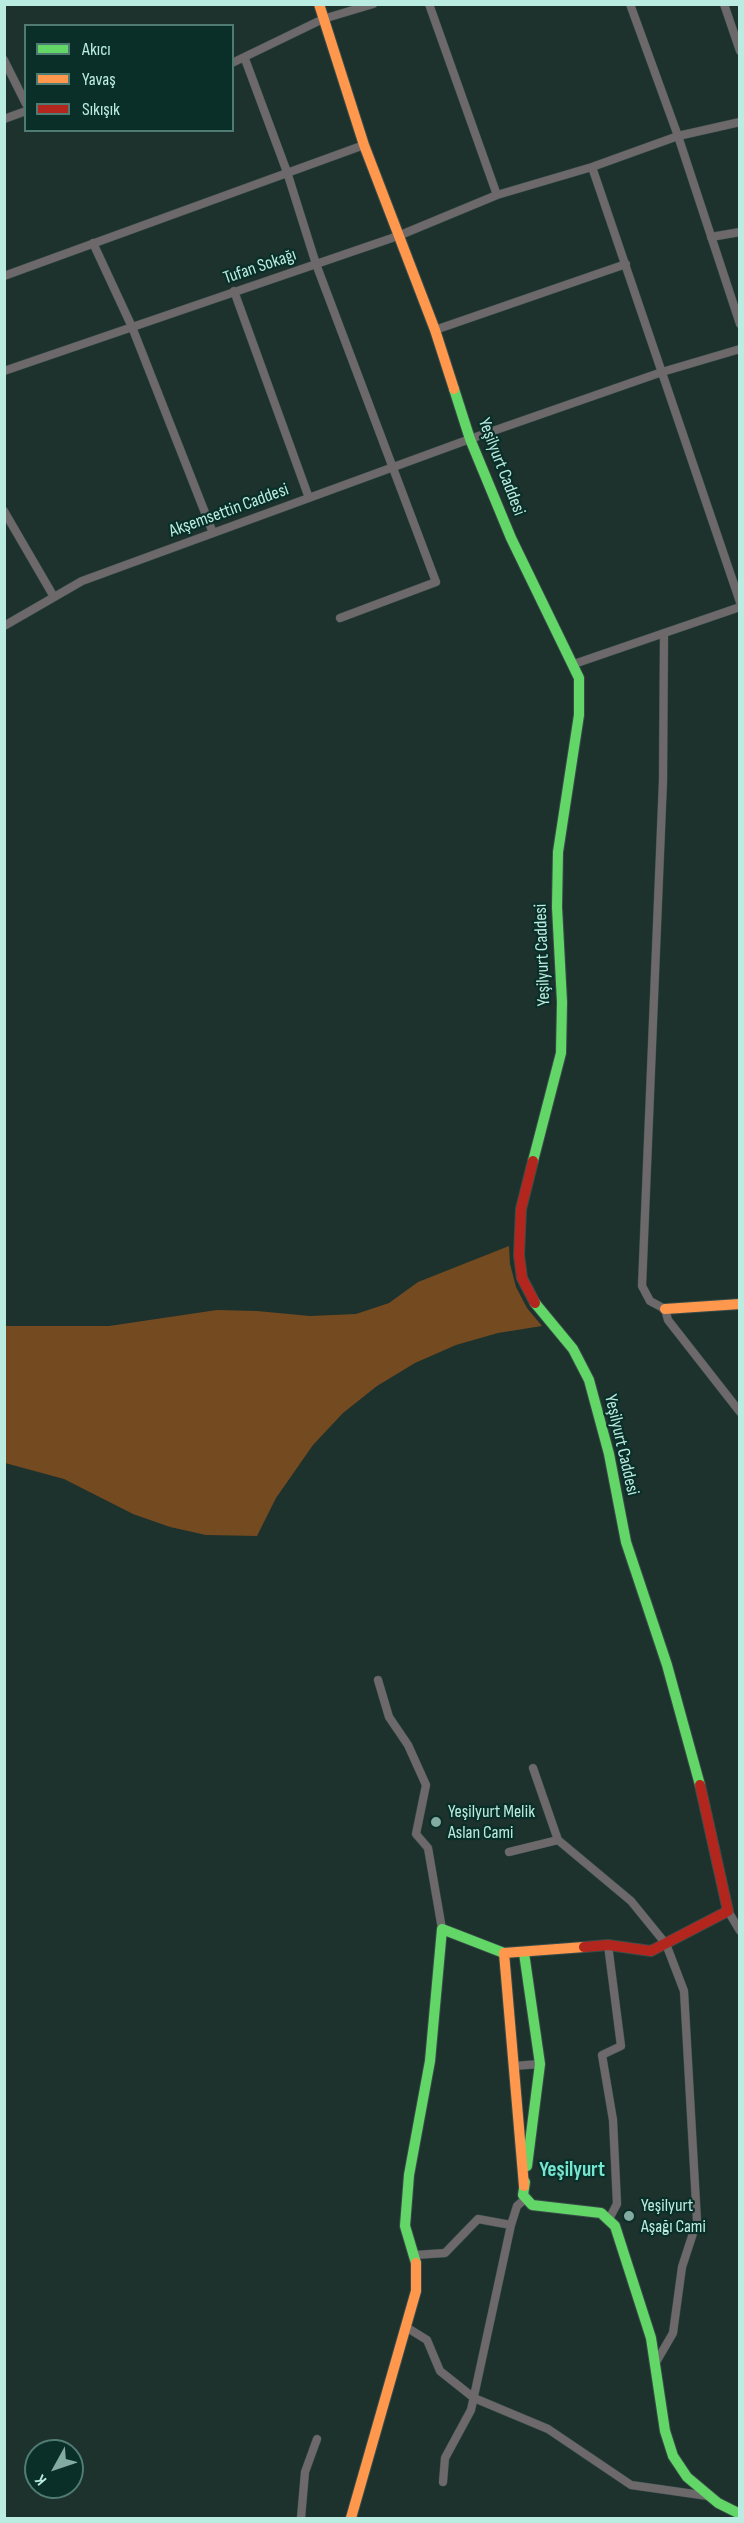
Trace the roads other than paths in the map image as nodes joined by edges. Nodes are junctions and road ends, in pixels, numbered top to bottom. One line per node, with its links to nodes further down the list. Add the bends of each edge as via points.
1 (319, 4): 7 (street, Yeşilyurt Caddesi)
2 (373, 4): 7 (street)
3 (429, 4): 21 (street)
4 (630, 4): 17 (street)
5 (724, 4): 8 (street)
6 (740, 17): 8 (street)
7 (323, 19): 10 (street); 18 (street, Yeşilyurt Caddesi)
8 (729, 19): 9 (street)
9 (740, 51)
10 (245, 59): 12 (street); 20 (street)
11 (4, 60): 13 (street)
12 (234, 62)
13 (24, 100)
14 (24, 112): 15 (street)
15 (4, 119)
16 (740, 122): 17 (street, Tufan Sokağı)
17 (678, 136): 19 (street, Tufan Sokağı); 24 (street)
18 (364, 146): 20 (street); 23 (street, Yeşilyurt Caddesi)
19 (592, 167): 21 (street, Tufan Sokağı); 27 (street)
20 (287, 172): 25 (street); 26 (street)
21 (496, 195): 23 (street, Tufan Sokağı)
22 (740, 232): 24 (street)
23 (398, 236): 26 (street, Tufan Sokağı); 32 (street, Yeşilyurt Caddesi)
24 (711, 237): 30 (street)
25 (93, 243): 28 (street); 31 (street)
26 (316, 264): 29 (street, Tufan Sokağı); 37 (street)
27 (626, 264): 32 (street); 35 (street)
28 (4, 276)
29 (234, 291): 31 (street, Tufan Sokağı); 38 (street)
30 (740, 324)
31 (132, 327): 34 (street, Tufan Sokağı); 40 (street)
32 (435, 330): 36 (street, Yeşilyurt Caddesi)
33 (740, 349): 35 (street, Akşemsettin Caddesi)
34 (4, 371)
35 (662, 372): 36 (street, Akşemsettin Caddesi); 42 (street)
36 (470, 439): 37 (street, Akşemsettin Caddesi); 46 (street, Yeşilyurt Caddesi, via 511,538)
37 (393, 468): 38 (street, Akşemsettin Caddesi); 43 (street, via 436,582)
38 (309, 498): 40 (street, Akşemsettin Caddesi)
39 (4, 511): 41 (street)
40 (213, 533): 41 (street, Akşemsettin Caddesi, via 82,581)
41 (54, 597): 44 (street, Akşemsettin Caddesi)
42 (740, 604): 45 (street)
43 (340, 618)
44 (4, 626)
45 (664, 633): 46 (street); 48 (street, via 663,781 642,1286 650,1301)
46 (574, 664): 55 (street, Yeşilyurt Caddesi, via 579,678 579,715 558,863 556,907 561,1053 521,1209 519,1255 530,1297 573,1349 589,1380 609,1454 626,1542 697,1767)
47 (740, 1304): 48 (street)
48 (665, 1309): 49 (street, via 668,1320)
49 (736, 1403): 50 (street)
50 (740, 1412)
51 (378, 1680): 56 (street, via 389,1717 408,1745 426,1785 416,1834 428,1848)
52 (533, 1768): 53 (street)
53 (558, 1840): 54 (street); 58 (street, via 631,1901)
54 (509, 1852)
55 (728, 1911): 57 (street); 58 (street)
56 (442, 1929): 60 (street); 70 (street, via 430,2061 409,2175 405,2226)
57 (740, 1931)
58 (666, 1944): 59 (street, via 651,1951); 72 (street, via 684,1991 698,2221 682,2267 673,2333)
59 (608, 1945): 61 (street); 68 (street, via 621,2046 602,2055 613,2120 617,2204)
60 (504, 1953): 61 (street); 63 (street)
61 (524, 1953): 62 (street)
62 (540, 2064): 63 (street); 64 (street)
63 (514, 2066): 65 (street)
64 (535, 2113): 65 (street); 66 (street)
65 (518, 2114): 66 (street)
66 (524, 2186): 67 (street)
67 (525, 2199): 68 (street, via 538,2207 601,2213); 69 (street, via 517,2206)
68 (609, 2218): 72 (street, via 619,2235 651,2338)
69 (511, 2225): 70 (street, via 478,2219 445,2253); 73 (street)
70 (415, 2255): 71 (street, via 416,2291)
71 (406, 2328): 73 (street, via 427,2340 440,2371); 79 (street, via 390,2372)
72 (654, 2365): 76 (street, via 673,2456 687,2478)
73 (474, 2398): 75 (street, via 464,2427 445,2458); 76 (street, via 548,2429 631,2485)
74 (317, 2439): 78 (street, via 305,2472)
75 (442, 2482)
76 (709, 2496): 77 (street)
77 (740, 2514)
78 (301, 2518)
79 (351, 2518)

